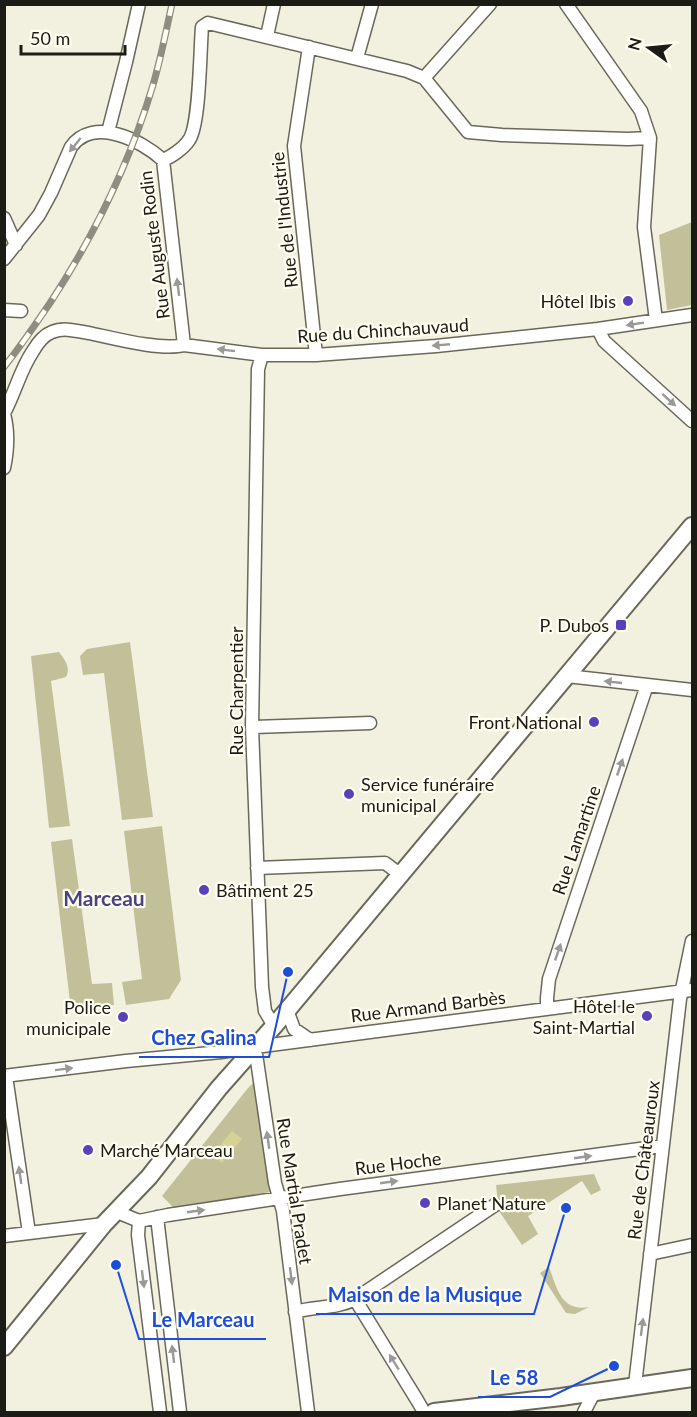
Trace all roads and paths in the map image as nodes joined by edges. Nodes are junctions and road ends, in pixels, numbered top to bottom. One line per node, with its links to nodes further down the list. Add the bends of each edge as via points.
1 (139, 4): 10 (street)
2 (274, 4): 6 (street)
3 (372, 4): 8 (street)
4 (490, 4): 9 (street)
5 (566, 4): 11 (street, via 640,111)
6 (267, 36): 7 (street); 12 (street, via 208,23 202,27 196,118 190,140)
7 (309, 47): 8 (street); 23 (street, Rue de l'Industrie, via 294,146)
8 (357, 58): 9 (street)
9 (423, 78): 11 (street, via 468,132)
10 (108, 132): 12 (street, Rue Auguste Rodin, via 151,149); 14 (street, one-way to 14, via 75,141 46,203)
11 (650, 138): 19 (street, via 644,227)
12 (163, 160): 21 (street, Rue Auguste Rodin, one-way to 12)
13 (4, 218): 14 (street)
14 (16, 245): 15 (street)
15 (4, 259)
16 (4, 310): 17 (street)
17 (21, 311)
18 (693, 315): 19 (street, Rue du Chinchauvaud)
19 (656, 320): 20 (street, Rue du Chinchauvaud, one-way to 20)
20 (598, 329): 23 (street, Rue du Chinchauvaud, one-way to 23); 25 (street, one-way to 25, via 604,341)
21 (184, 345): 22 (street, Rue du Chinchauvaud, one-way to 21); 24 (street, Rue du Chinchauvaud, via 139,343 69,329 52,332 32,351)
22 (262, 355): 23 (street, Rue du Chinchauvaud); 32 (street, Rue Charpentier, via 258,369)
23 (316, 355)
24 (4, 414): 26 (street, via 8,445)
25 (693, 421)
26 (4, 468)
27 (693, 526): 28 (street)
28 (567, 676): 29 (street, one-way to 28); 34 (street)
29 (647, 685): 30 (street); 37 (street, Rue Lamartine, one-way to 29, via 549,979)
30 (693, 690)
31 (369, 723): 32 (street)
32 (252, 727): 33 (street, Rue Charpentier)
33 (257, 868): 34 (street, via 385,863); 39 (street, Rue Charpentier, via 262,987 265,1011)
34 (400, 875): 38 (street)
35 (693, 941): 36 (street, Rue de Châteauroux)
36 (687, 991): 37 (street, Rue Armand Barbès); 43 (street, Rue de Châteauroux)
37 (548, 1008): 40 (street, Rue Armand Barbès)
38 (287, 1010): 39 (street); 40 (street, via 294,1029)
39 (274, 1026): 41 (street)
40 (310, 1040): 41 (street, Rue Armand Barbès)
41 (255, 1047): 42 (street, Rue Armand Barbès, one-way to 41); 44 (street, Rue Martial Pradet, one-way to 41); 46 (street)
42 (5, 1076): 50 (street, one-way to 42)
43 (662, 1146): 44 (street, Rue Hoche, one-way to 43); 53 (street, Rue de Châteauroux)
44 (278, 1198): 47 (street, Rue Hoche, one-way to 44); 55 (street, Rue Martial Pradet, one-way to 55, via 283,1211)
45 (495, 1205): 54 (street)
46 (117, 1212): 48 (street); 49 (street)
47 (157, 1217): 48 (street, Rue Hoche); 61 (street, one-way to 47)
48 (139, 1221): 60 (street, one-way to 60)
49 (104, 1224): 50 (street); 56 (street)
50 (29, 1233): 51 (street)
51 (4, 1236)
52 (693, 1245): 53 (street)
53 (650, 1254): 58 (street, Rue de Châteauroux, one-way to 53)
54 (355, 1299): 55 (street, via 343,1305); 63 (street, one-way to 54)
55 (295, 1311): 62 (street, Rue Martial Pradet)
56 (4, 1347)
57 (693, 1378): 58 (street)
58 (635, 1385): 59 (street)
59 (595, 1391): 64 (street); 65 (street)
60 (160, 1413)
61 (180, 1413)
62 (308, 1413)
63 (424, 1413)
64 (434, 1413)
65 (584, 1413)

